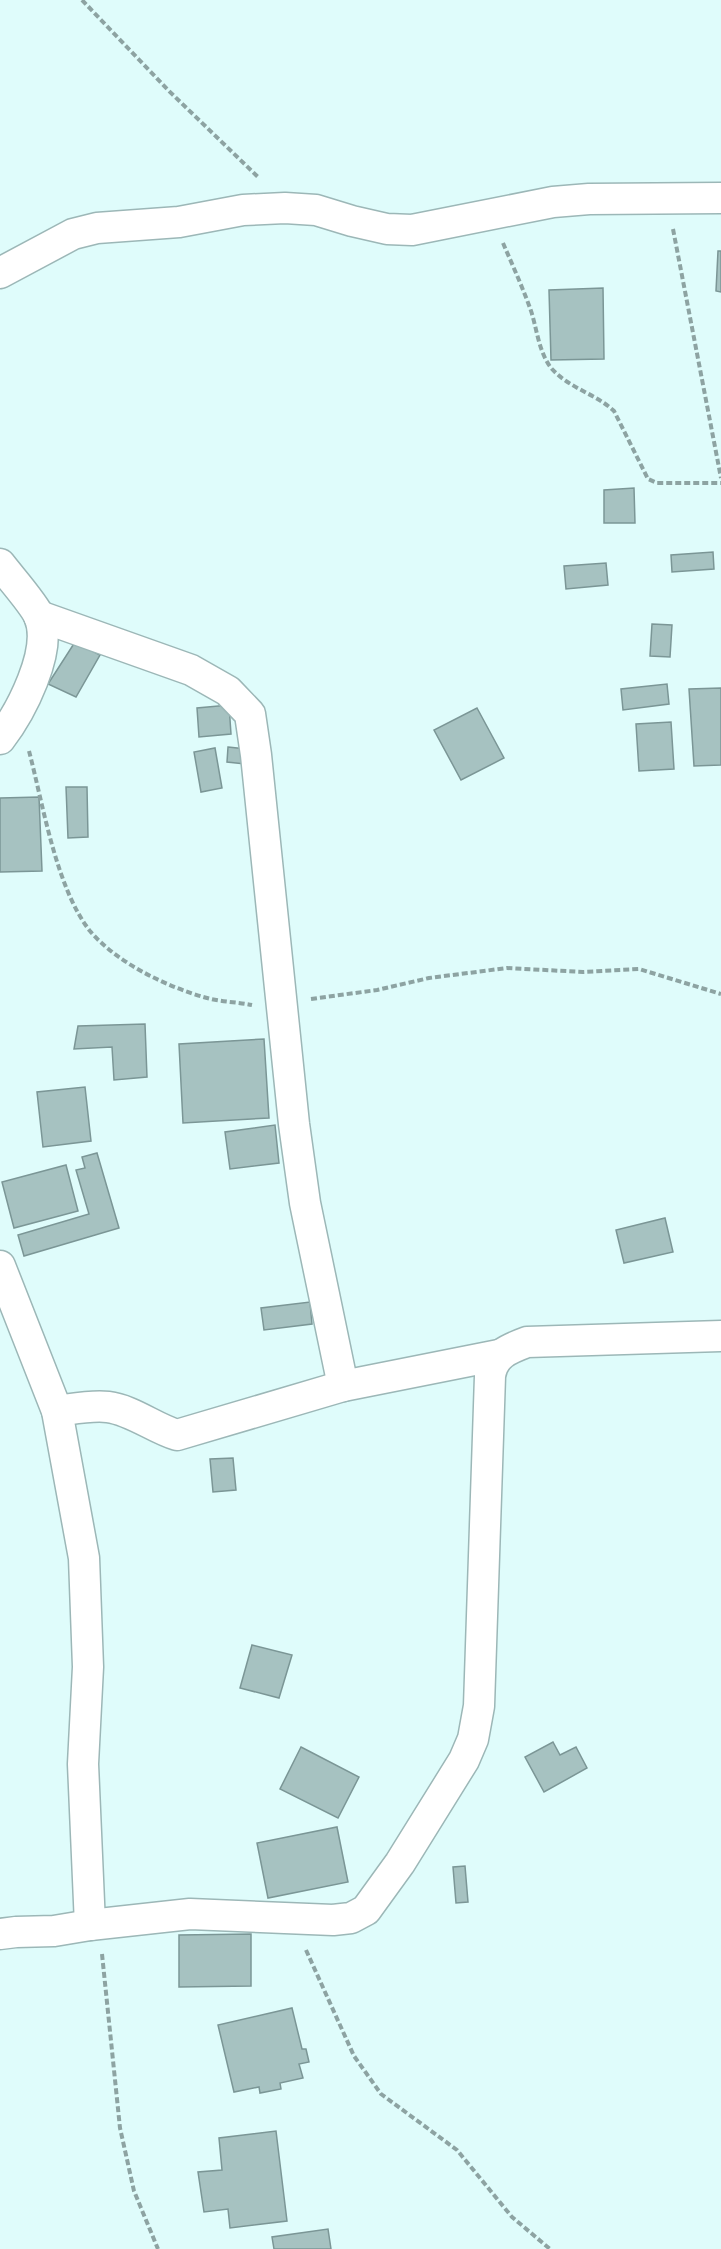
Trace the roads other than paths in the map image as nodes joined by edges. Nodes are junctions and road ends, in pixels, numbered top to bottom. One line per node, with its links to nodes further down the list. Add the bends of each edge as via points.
1 (721, 198): 2 (street, via 571,201 525,206 412,230 387,229 316,210 243,210 179,222 97,228 65,238)
2 (0, 273)
3 (0, 564): 4 (street)
4 (39, 616): 5 (street, via 42,638 38,663 20,712); 9 (street, via 191,670 228,691 250,714 294,1124 305,1203)
5 (0, 739)
6 (0, 1266): 10 (street)
7 (721, 1336): 8 (street, via 527,1342)
8 (499, 1355): 9 (street); 11 (street, via 490,1377 478,1706 473,1740 400,1863 366,1910 351,1917 333,1920 190,1914)
9 (343, 1386): 10 (street, via 177,1435 109,1407)
10 (57, 1411): 11 (street, via 84,1558 88,1667 83,1764)
11 (94, 1924): 12 (street)
12 (0, 1934)

